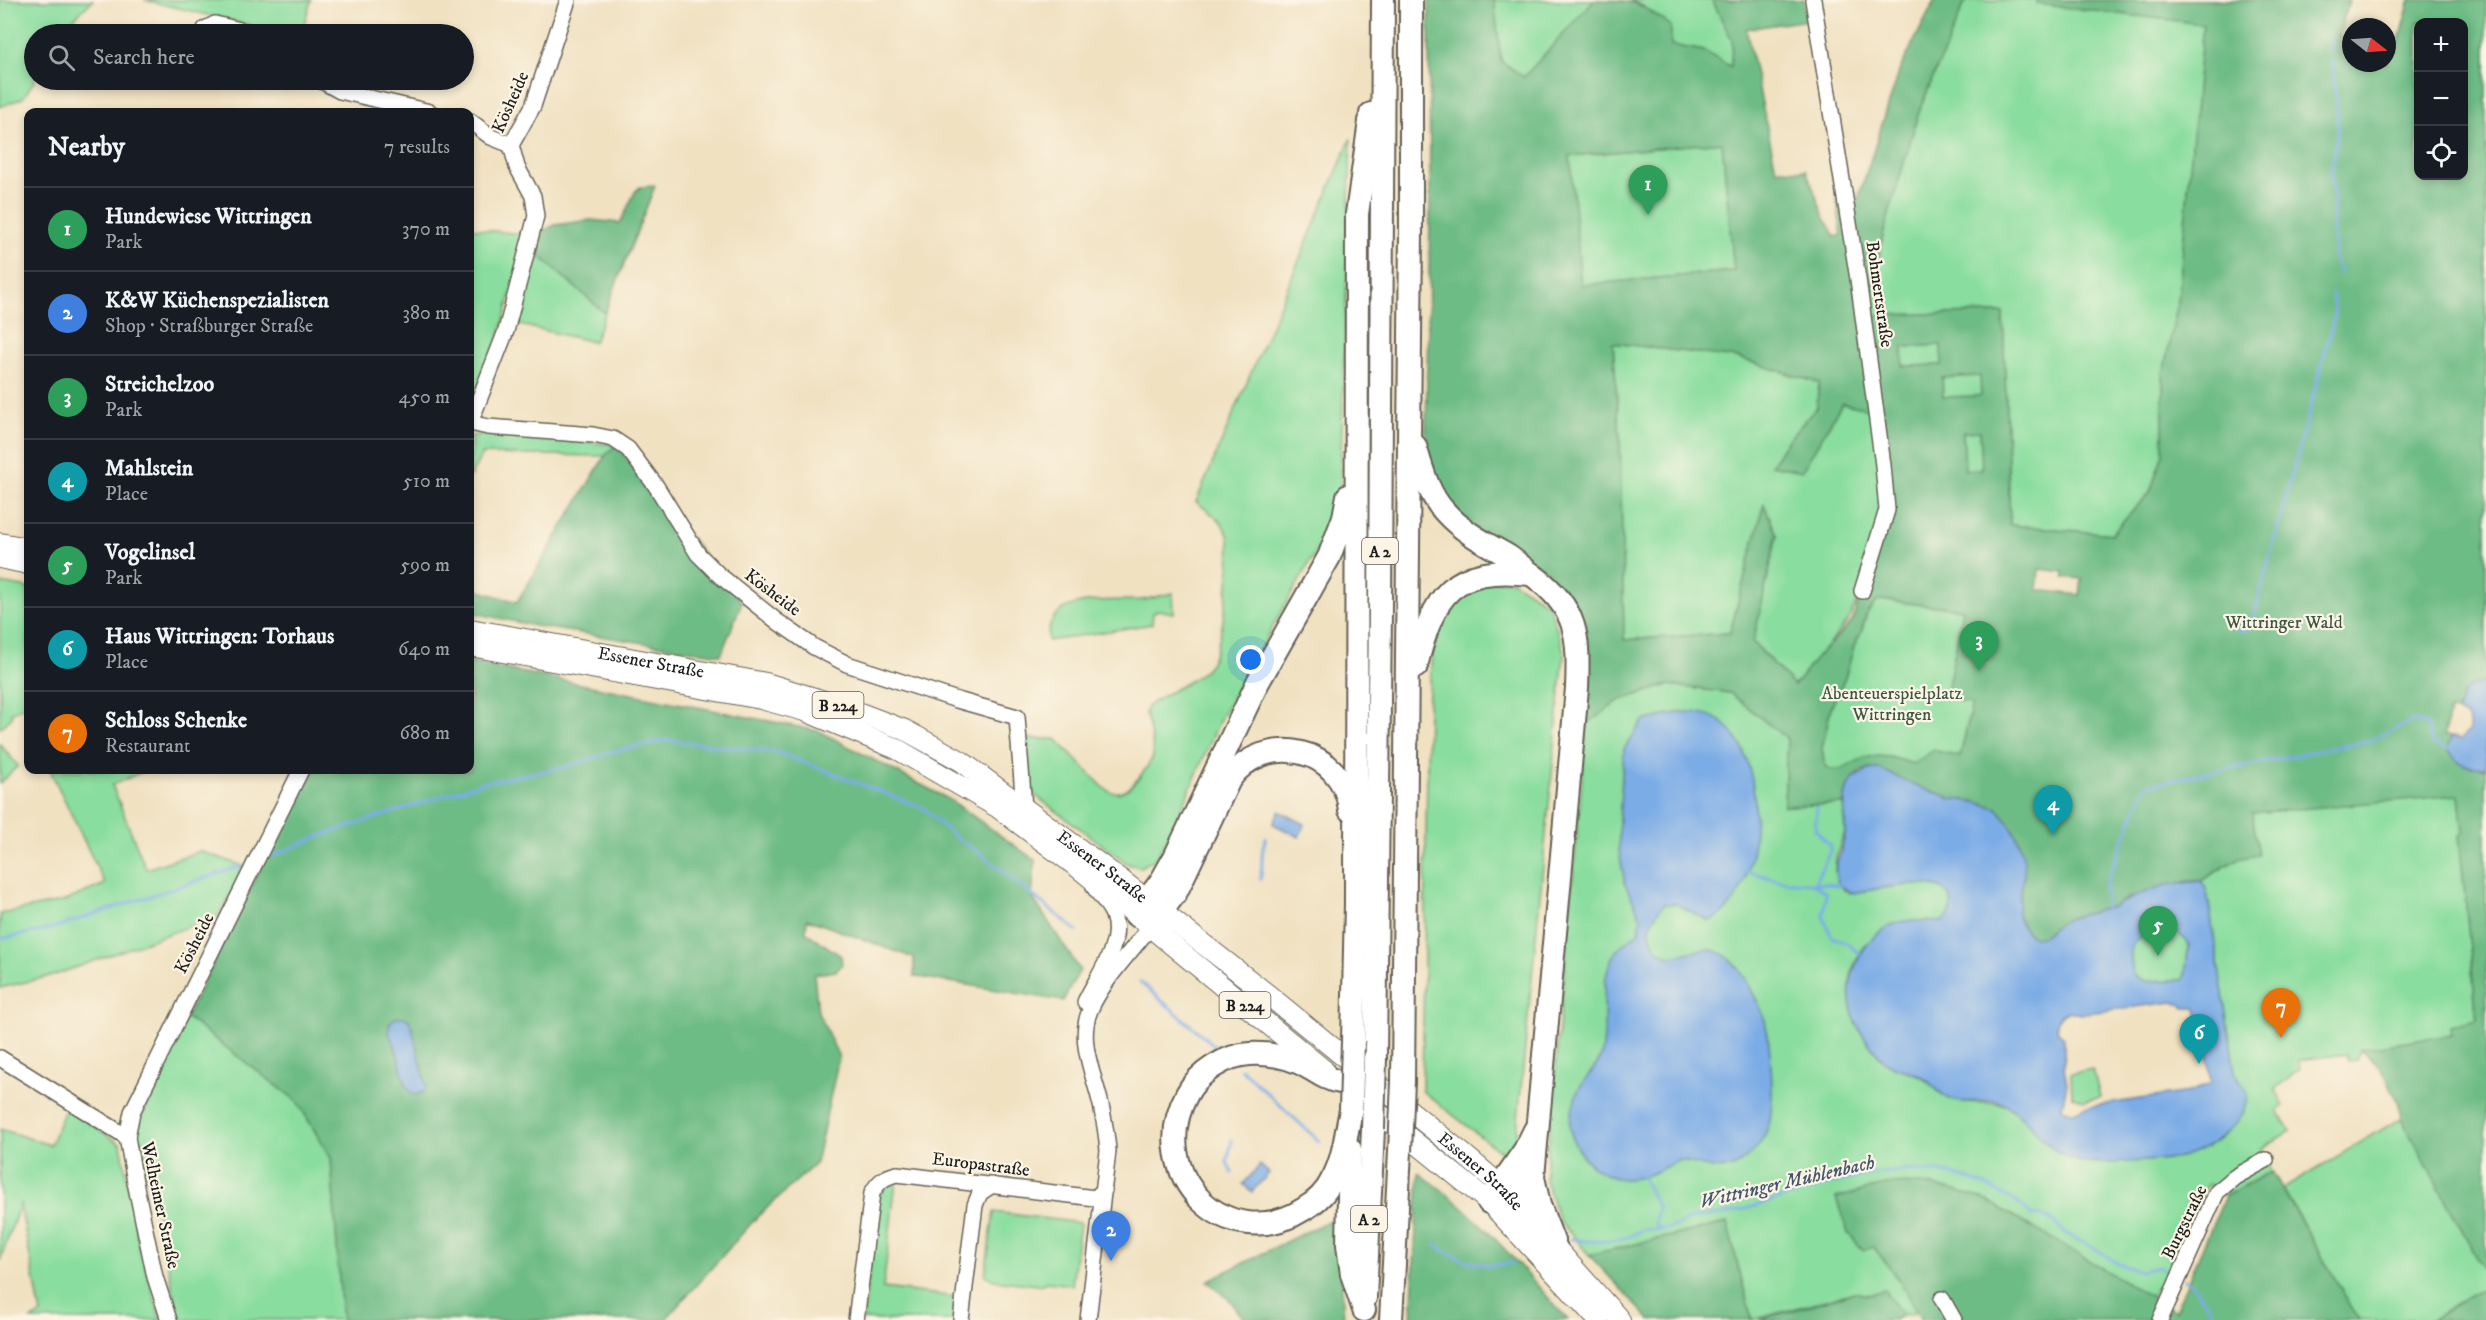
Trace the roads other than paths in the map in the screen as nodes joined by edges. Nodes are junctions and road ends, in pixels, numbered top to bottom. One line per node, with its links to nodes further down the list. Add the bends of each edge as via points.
1 (568, 0): 9 (street, Kösheide, via 533,106)
2 (1383, 0): 5 (highway, A 2)
3 (1411, 0): 12 (highway, A 2)
4 (1813, 0): 19 (street, Bohmertstraße, via 1858,279 1887,510)
5 (1383, 44): 13 (highway, via 1357,214); 42 (highway, A 2, bridge, via 1375,1058)
6 (338, 90): 7 (street)
7 (413, 108)
8 (474, 124): 9 (street)
9 (511, 145): 10 (street, Kösheide, via 517,167 533,196 536,216 506,331)
10 (474, 413)
11 (474, 424): 24 (street, Kösheide, via 613,439 628,449 649,477 698,554 719,575 814,647 847,664 1017,717)
12 (1408, 428): 18 (highway, via 1426,481 1444,512 1471,536 1512,558); 22 (highway, A 2)
13 (1356, 457): 26 (highway); 27 (highway, via 1344,517 1329,556 1258,682)
14 (0, 543): 15 (main road)
15 (24, 547)
16 (0, 558): 17 (main road)
17 (24, 563)
18 (1531, 574): 22 (highway, via 1484,573 1450,590 1436,605 1427,628); 33 (highway, via 1557,595 1569,612 1578,657)
19 (1862, 591)
20 (474, 630): 24 (main road, Essener Straße / B 224, via 766,683 847,708 906,730 961,761)
21 (474, 647): 25 (main road, Essener Straße / B 224, via 749,696 805,711 897,749 953,780)
22 (1407, 702): 48 (highway, A 2, bridge, via 1403,1081)
23 (299, 774): 34 (street, Kösheide, via 142,1090)
24 (1024, 808): 27 (main road, Essener Straße / B 224)
25 (1081, 870): 27 (main road, Essener Straße / B 224); 28 (street, via 1112,913 1116,934)
26 (1356, 903): 27 (highway, via 1351,894 1350,806 1345,789 1323,762 1284,750 1259,755 1238,768 1190,866); 32 (highway, bridge)
27 (1149, 914): 28 (street); 30 (street, via 1090,1011 1085,1030); 31 (main road, Essener Straße / B 224); 39 (main road, Essener Straße / B 224, via 1268,994)
28 (1112, 953): 30 (street, via 1083,1005 1079,1025 1081,1050)
29 (0, 1058): 34 (street, Welheimer Straße)
30 (1093, 1077): 38 (street, via 1106,1128)
31 (1340, 1082): 32 (highway, via 1282,1057 1248,1054 1222,1062 1191,1087 1181,1104 1174,1138 1177,1162 1188,1186 1217,1212 1251,1223 1286,1219 1311,1205 1332,1181); 39 (main road, Essener Straße / B 224)
32 (1351, 1110): 42 (highway, via 1348,1245)
33 (1537, 1125): 36 (highway); 39 (highway)
34 (127, 1137): 44 (street, Welheimer Straße, via 155,1276)
35 (2266, 1160): 43 (street, Burgstraße, via 2217,1192)
36 (1533, 1177): 39 (highway, via 1527,1185); 40 (highway)
37 (992, 1185): 38 (street, Europastraße, via 1095,1198); 45 (street, Europastraße, via 897,1174 877,1184 872,1193); 46 (street, via 980,1193 975,1205)
38 (1104, 1190): 47 (street)
39 (1500, 1194): 40 (main road, Essener Straße / B 224); 49 (main road, Essener Straße / B 224)
40 (1556, 1249): 50 (main road, Essener Straße / B 224)
41 (1942, 1299): 51 (street)
42 (1364, 1315)
43 (2162, 1315)
44 (169, 1320)
45 (856, 1320)
46 (961, 1320)
47 (1088, 1320)
48 (1391, 1320)
49 (1598, 1320)
50 (1620, 1320)
51 (1954, 1320)

